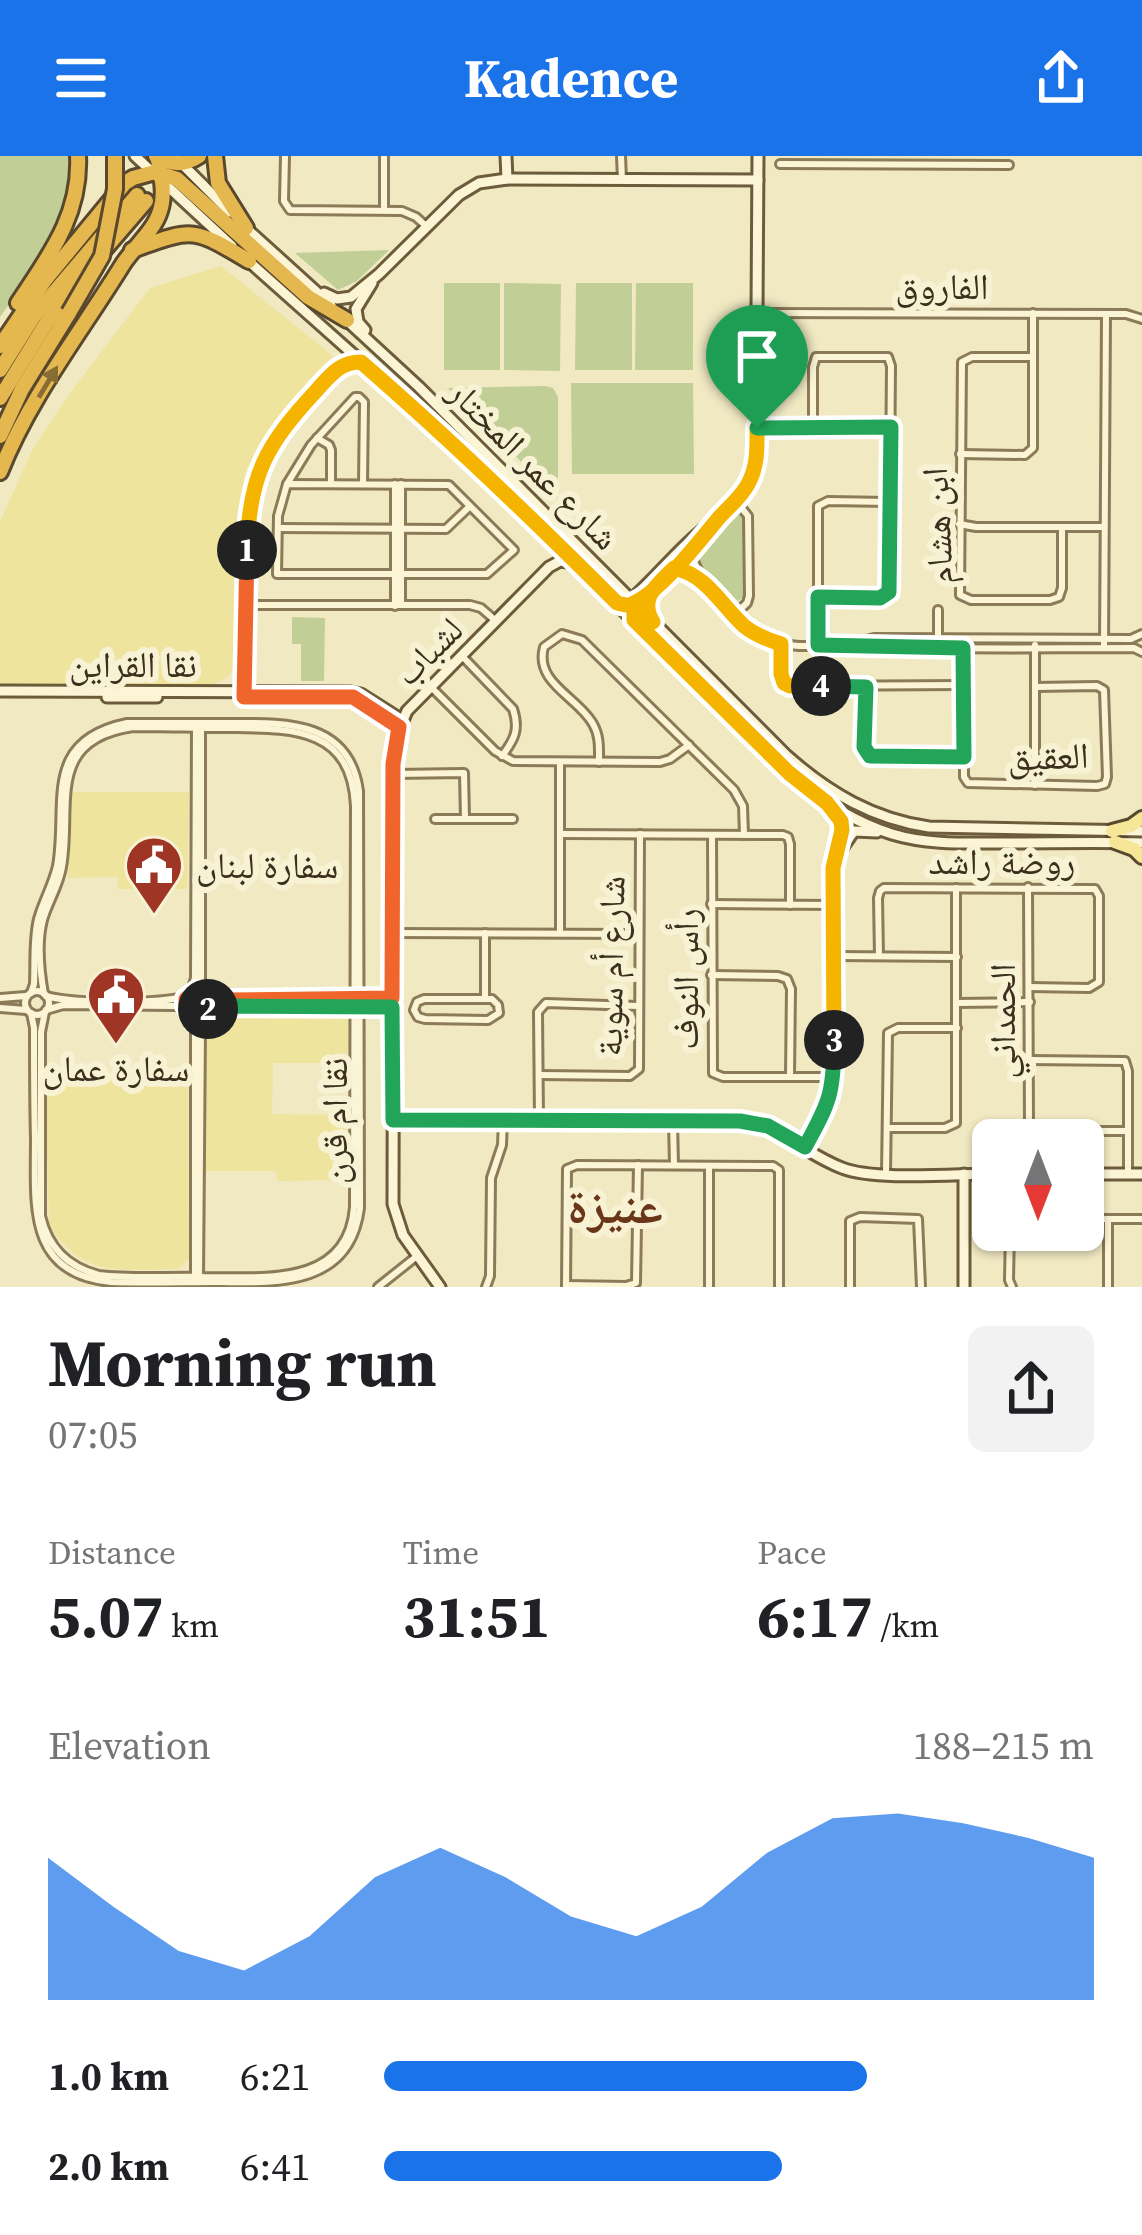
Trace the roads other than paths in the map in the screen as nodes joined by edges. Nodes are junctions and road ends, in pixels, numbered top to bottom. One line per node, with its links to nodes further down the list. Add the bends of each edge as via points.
1 (78, 156): 34 (highway, via 67,224)
2 (115, 156): 46 (highway, bridge, via 103,256)
3 (135, 156): 13 (street, شارع عمر المختار)
4 (200, 156): 13 (highway)
5 (215, 156): 22 (highway, via 218,183)
6 (285, 156): 20 (street, via 290,210)
7 (384, 156): 20 (street)
8 (506, 156): 15 (street)
9 (622, 156): 16 (street)
10 (758, 156): 17 (street)
11 (902, 160): 12 (street); 14 (street)
12 (780, 164)
13 (165, 165): 18 (highway); 19 (highway); 22 (street, شارع عمر المختار); 23 (highway, via 160,212); 33 (highway, via 308,297)
14 (1009, 165)
15 (507, 179): 16 (street); 21 (street, via 469,188)
16 (622, 180): 17 (street)
17 (758, 180): 28 (street)
18 (176, 196): 24 (street, شارع عمر المختار)
19 (110, 199): 23 (highway, via 126,190 148,197 153,210); 36 (highway)
20 (384, 210): 21 (street, via 409,213)
21 (426, 226): 25 (street)
22 (246, 228): 26 (street, شارع عمر المختار)
23 (136, 245): 24 (highway, via 193,234); 49 (highway, one-way to 23)
24 (249, 261): 35 (street, شارع عمر المختار)
25 (379, 274): 26 (street, via 344,299); 38 (street, via 356,316)
26 (310, 285): 33 (street, شارع عمر المختار)
27 (1140, 309): 31 (street, الفاروق)
28 (759, 313): 29 (street, الفاروق); 45 (street)
29 (1033, 313): 30 (street, الفاروق); 37 (street)
30 (1106, 314): 31 (street, الفاروق); 60 (street)
31 (1126, 314): 32 (street, الفاروق)
32 (1142, 319)
33 (347, 320): 38 (street, شارع عمر المختار)
34 (0, 330)
35 (340, 343): 39 (street, شارع عمر المختار); 41 (street)
36 (0, 346)
37 (1034, 357): 48 (street, ابن هشام, via 963,360); 48 (street, via 1031,452)
38 (387, 358): 69 (street, شارع عمر المختار)
39 (361, 362): 41 (street); 63 (street, شارع عمر المختار)
40 (0, 370): 42 (highway, via 34,316 141,198 46,322)
41 (334, 371): 75 (street, via 261,465 248,516)
42 (0, 398)
43 (813, 427): 44 (street); 44 (street, via 816,357 878,356 890,362); 45 (street)
44 (891, 427): 55 (street)
45 (757, 428): 54 (street, via 756,465)
46 (0, 436)
47 (317, 438): 50 (street); 51 (street, via 331,450); 52 (street, via 349,401 362,399)
48 (960, 454): 58 (street, ابن هشام)
49 (0, 472)
50 (287, 484): 51 (street); 61 (street)
51 (331, 484): 52 (street)
52 (363, 484): 53 (street)
53 (398, 484): 56 (street, via 449,485); 62 (street)
54 (736, 501): 57 (street); 78 (street, via 748,516 749,599)
55 (890, 502): 72 (street, via 888,595); 72 (street, via 820,504)
56 (469, 507): 62 (street, via 446,529); 68 (street, via 514,550 487,574)
57 (713, 524): 64 (street); 67 (street)
58 (959, 524): 59 (street); 59 (street, ابن هشام, via 959,591 971,600 1059,597)
59 (1062, 527): 60 (street)
60 (1103, 527): 87 (street)
61 (277, 528): 62 (street); 68 (street, via 277,574)
62 (398, 531): 68 (street)
63 (548, 535): 65 (street, شارع عمر المختار); 66 (street)
64 (692, 550): 67 (street); 70 (street)
65 (578, 564): 66 (street); 73 (street, شارع عمر المختار)
66 (549, 567): 80 (street, لشباب)
67 (669, 569): 69 (street, via 640,587); 70 (street); 71 (street); 74 (street)
68 (398, 575): 76 (street)
69 (615, 584): 74 (street, شارع عمر المختار)
70 (714, 590): 78 (street)
71 (651, 591): 74 (street); 81 (street)
72 (818, 597): 88 (street)
73 (617, 603): 74 (street); 79 (street, شارع عمر المختار)
74 (634, 603): 79 (street); 81 (street, شارع عمر المختار)
75 (245, 605): 76 (street); 97 (street)
76 (398, 605): 80 (street, via 470,605)
77 (938, 610): 83 (street)
78 (734, 615): 85 (street)
79 (634, 620): 107 (street, شارع عمر المختار)
80 (496, 621): 91 (street, لشباب)
81 (653, 622): 118 (street, شارع عمر المختار, via 787,755 851,803 929,827)
82 (1142, 634): 87 (street)
83 (938, 639): 84 (street); 86 (street)
84 (893, 643): 88 (street); 89 (street)
85 (781, 644): 88 (street); 94 (street, via 786,685)
86 (1035, 644): 87 (street); 89 (street); 95 (street)
87 (1104, 644): 90 (street)
88 (818, 645)
89 (963, 648): 92 (street, العقيق)
90 (1142, 652)
91 (461, 655): 93 (street, لشباب); 101 (street, via 513,709 515,738)
92 (964, 685): 94 (street); 102 (street, العقيق)
93 (431, 687): 98 (street, لشباب); 101 (street)
94 (866, 687): 102 (street, via 867,754)
95 (1035, 687): 106 (street); 106 (street, العقيق, via 1104,690 1107,777 1100,786)
96 (0, 694): 97 (street, نقا القراين)
97 (244, 694): 98 (street, نقا القراين, via 355,692)
98 (400, 723): 105 (street, لشباب)
99 (199, 725): 136 (street, نقا ام قرن, via 118,724 70,760); 137 (street); 138 (street, نقا ام قرن, via 118,730 75,761 64,795 62,871 41,929); 139 (street); 142 (street, نقا ام قرن, via 296,730 327,744 345,765 354,790)
100 (689, 745): 104 (street, via 665,761); 104 (street, via 582,640 562,634 544,647 542,665 592,722); 117 (street, via 738,796)
101 (502, 756): 103 (street)
102 (964, 757): 106 (street, العقيق, via 971,785)
103 (560, 762): 104 (street); 114 (street)
104 (599, 762)
105 (393, 774): 110 (street, via 464,773); 127 (street, لشباب)
106 (1035, 785)
107 (827, 803): 113 (street, شارع عمر المختار); 121 (street, via 842,826)
108 (1142, 818): 118 (main road)
109 (435, 819): 110 (street)
110 (465, 819): 111 (street)
111 (513, 819)
112 (1142, 831): 118 (street, شارع عمر المختار)
113 (886, 832): 118 (street, شارع عمر المختار, via 958,842); 121 (street, via 849,836)
114 (560, 834): 115 (street); 129 (street)
115 (640, 834): 116 (street); 130 (street, شارع أم سوية)
116 (712, 835): 117 (street); 124 (street, رأس النوف)
117 (745, 835): 125 (street, via 788,837)
118 (1114, 837): 119 (street, شارع عمر المختار); 120 (main road)
119 (1142, 843)
120 (1142, 857)
121 (835, 876): 126 (street)
122 (1028, 887): 123 (street, روضة راشد); 135 (street, الحمداني); 135 (street, روضة راشد, via 1092,888 1100,896 1100,982)
123 (956, 888): 132 (street, روضة راشد, via 880,890); 133 (street)
124 (711, 904): 125 (street); 134 (street, رأس النوف)
125 (790, 905): 126 (street)
126 (835, 905): 131 (street)
127 (392, 933): 128 (street); 143 (street, لشباب)
128 (485, 933): 129 (street); 141 (street)
129 (560, 933): 130 (street)
130 (639, 934): 146 (street, شارع أم سوية)
131 (835, 956): 132 (street); 156 (street)
132 (879, 956): 133 (street)
133 (957, 957): 144 (street)
134 (711, 975): 155 (street, via 788,980); 155 (street, رأس النوف, via 713,1073)
135 (1030, 987): 145 (street, الحمداني)
136 (30, 994): 138 (street); 140 (street); 151 (street)
137 (206, 994): 139 (street); 142 (street); 148 (street)
138 (45, 995): 139 (street); 149 (street)
139 (189, 995): 150 (street)
140 (0, 998)
141 (484, 999): 141 (street, via 424,999 415,1010 425,1019 494,1018 498,1005)
142 (358, 1003): 143 (street); 148 (street); 178 (street, نقا ام قرن, via 354,1213 345,1241 301,1275)
143 (392, 1003): 157 (street, لشباب)
144 (957, 1003): 145 (street); 152 (street)
145 (1030, 1003): 153 (street, الحمداني)
146 (638, 1006): 154 (street, شارع أم سوية, via 635,1074); 154 (street, via 543,1004)
147 (0, 1007): 151 (street)
148 (207, 1010): 150 (street); 178 (street)
149 (46, 1011): 150 (street); 151 (street); 178 (street, نقا ام قرن, via 40,1207 51,1243 92,1274)
150 (189, 1011): 178 (street)
151 (30, 1012): 178 (street, نقا ام قرن, via 35,1215 49,1251 94,1280)
152 (957, 1028): 161 (street, via 956,1123); 161 (street, via 888,1033)
153 (1028, 1060): 162 (street, الحمداني, via 1031,1128); 162 (street, via 1125,1061)
154 (539, 1075): 159 (street)
155 (790, 1076): 156 (street, رأس النوف)
156 (834, 1077): 163 (street)
157 (393, 1120): 158 (street); 177 (street, لشباب, via 393,1204)
158 (503, 1120): 159 (street); 182 (street, via 491,1178)
159 (539, 1120): 160 (street)
160 (673, 1121): 163 (street, via 755,1123); 164 (street)
161 (887, 1128): 167 (street)
162 (1128, 1131): 171 (street)
163 (805, 1147): 167 (street, via 845,1169)
164 (674, 1165): 165 (street); 166 (street)
165 (638, 1166): 179 (street, via 636,1283); 179 (street, via 567,1169)
166 (710, 1166): 183 (street); 184 (street, via 779,1170)
167 (886, 1174): 168 (street)
168 (964, 1174): 169 (street); 187 (street)
169 (972, 1174)
170 (1104, 1174): 171 (street)
171 (1128, 1174): 172 (street)
172 (1142, 1174)
173 (1104, 1219): 174 (street)
174 (1108, 1219): 175 (street); 189 (street)
175 (1142, 1219)
176 (1010, 1251): 188 (street)
177 (417, 1256): 180 (street); 181 (street, لشباب)
178 (197, 1280)
179 (566, 1286)
180 (378, 1287)
181 (440, 1287)
182 (486, 1287)
183 (709, 1287)
184 (779, 1287)
185 (850, 1287): 186 (street, via 850,1222 860,1217 919,1220)
186 (921, 1287)
187 (964, 1287)
188 (1012, 1287)
189 (1108, 1287)

